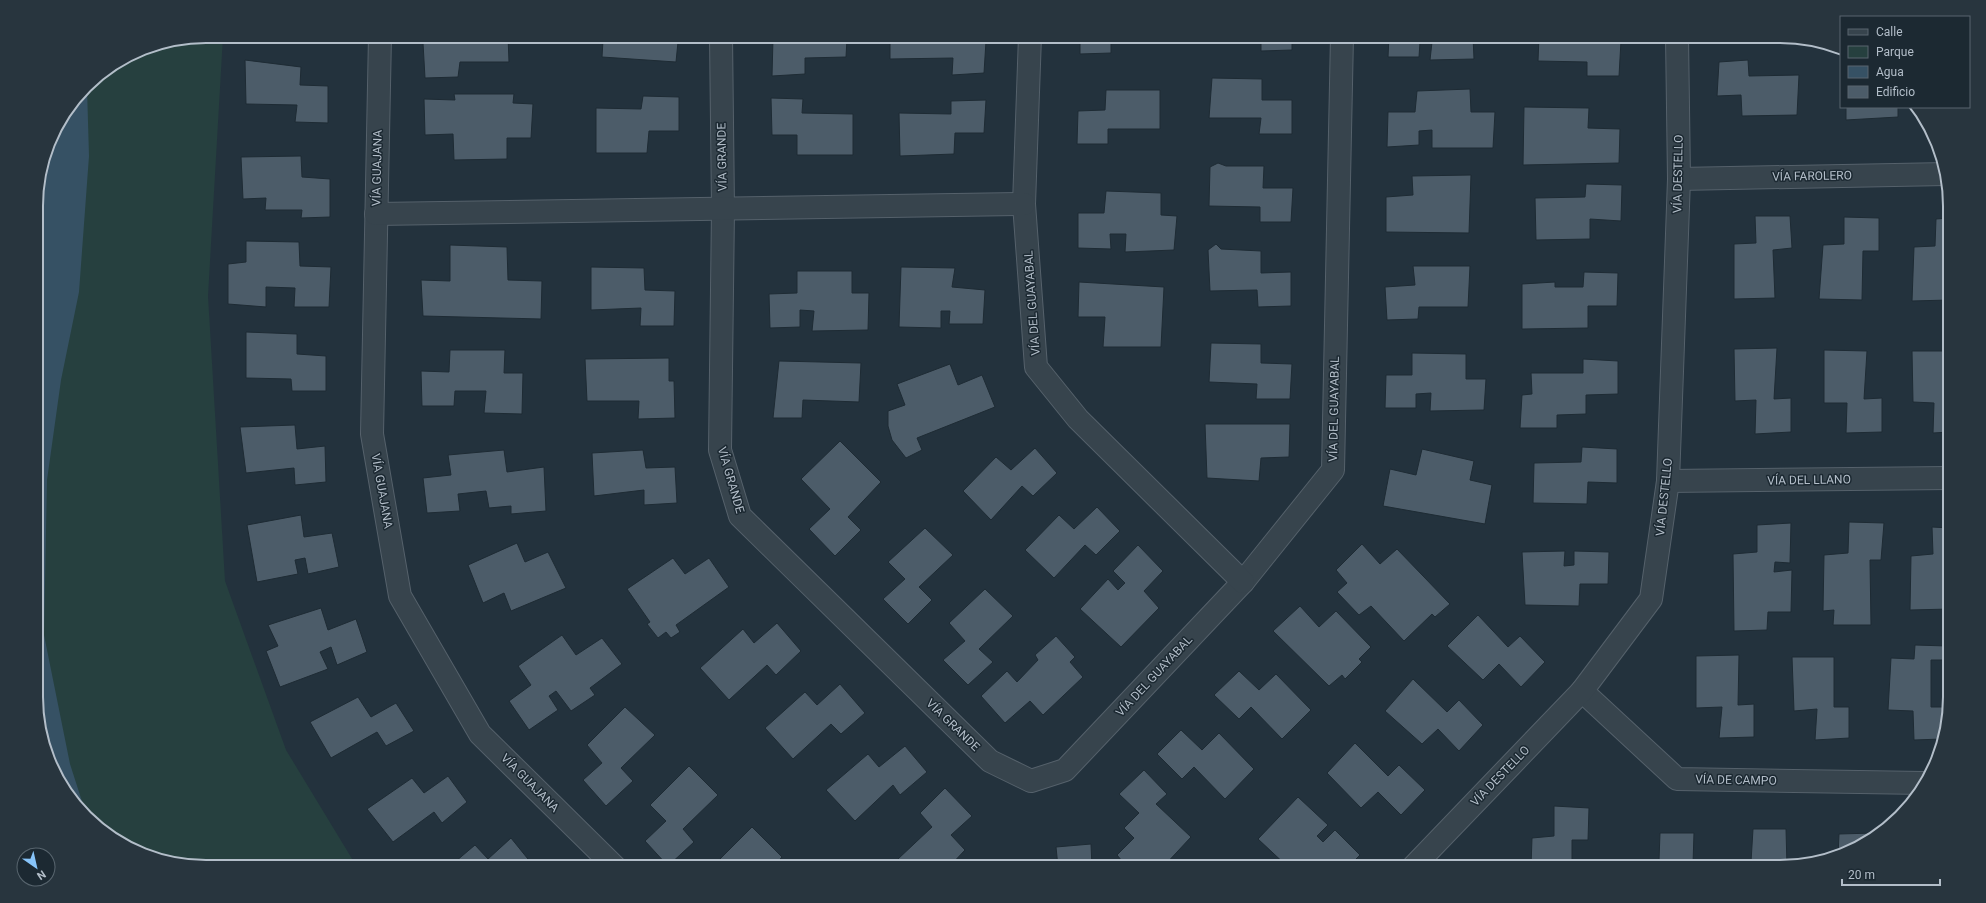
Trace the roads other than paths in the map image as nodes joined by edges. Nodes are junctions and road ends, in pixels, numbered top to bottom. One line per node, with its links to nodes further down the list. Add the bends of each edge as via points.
1 (380, 43): 10 (street, VÍA GUAJANA)
2 (721, 43): 9 (street, VÍA GRANDE)
3 (1030, 43): 8 (street, VÍA DEL GUAYABAL)
4 (1342, 43): 13 (street, VÍA DEL GUAYABAL, via 1333,470)
5 (1677, 43): 7 (street, VÍA DESTELLO)
6 (1940, 174): 7 (street, VÍA FAROLERO)
7 (1679, 179): 12 (street, VÍA DESTELLO)
8 (1024, 204): 9 (street); 13 (street, VÍA DEL GUAYABAL, via 1036,367 1078,419)
9 (723, 209): 10 (street); 15 (street, VÍA GRANDE, via 720,450 740,516 990,761 1031,781)
10 (376, 214): 17 (street, VÍA GUAJANA, via 372,434 400,596 480,734)
11 (1943, 478): 12 (street, VÍA DEL LLANO)
12 (1668, 481): 14 (street, VÍA DESTELLO, via 1651,599)
13 (1243, 582): 15 (street, VÍA DEL GUAYABAL)
14 (1582, 691): 16 (street, VÍA DE CAMPO, via 1677,779); 18 (street, VÍA DESTELLO)
15 (1066, 770)
16 (1918, 783)
17 (608, 860)
18 (1420, 860)

